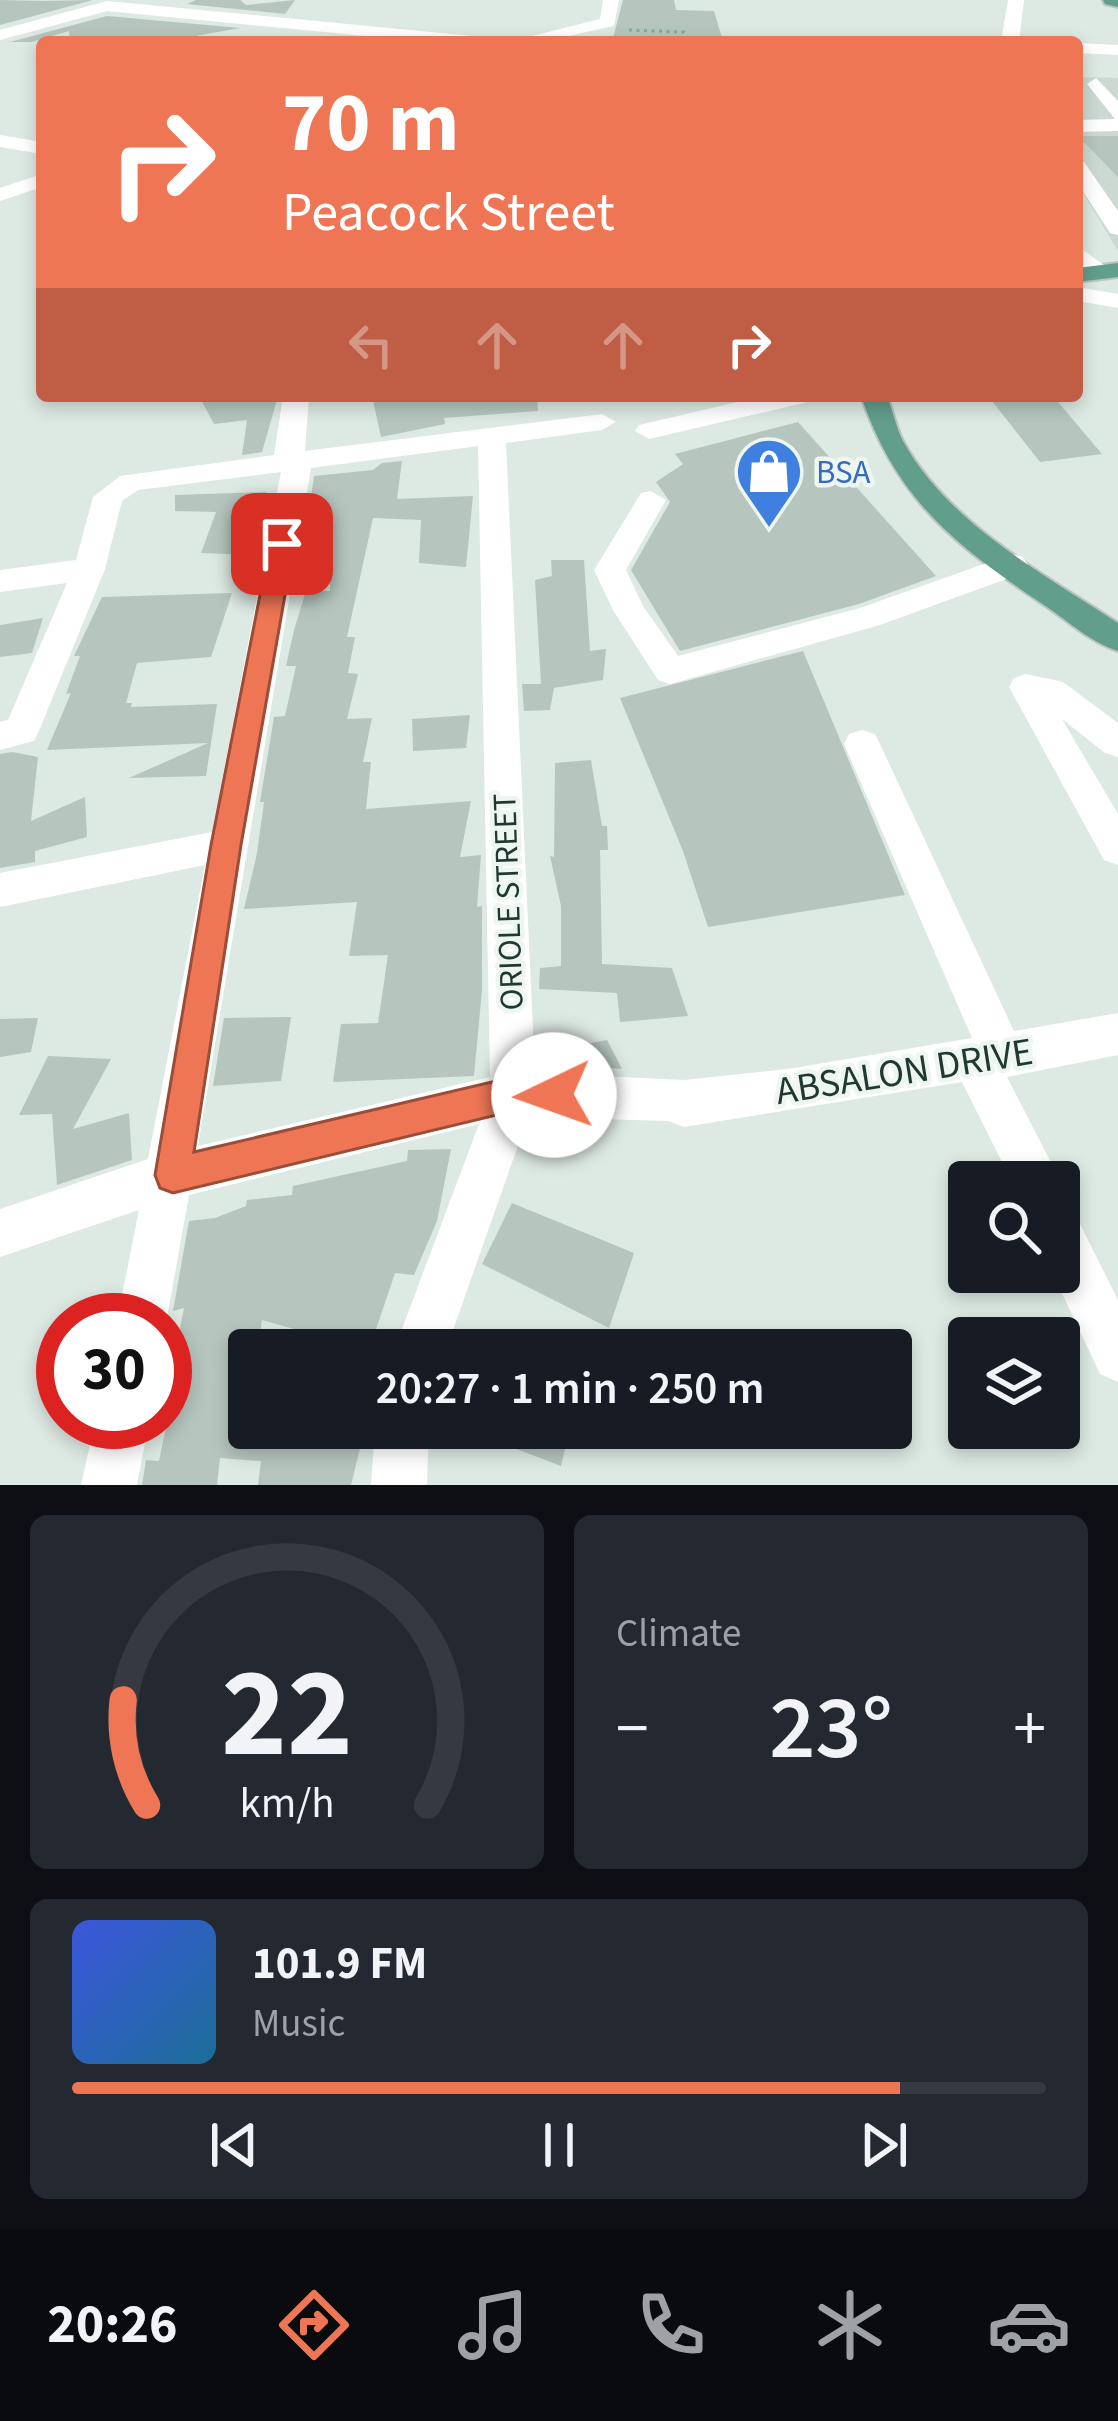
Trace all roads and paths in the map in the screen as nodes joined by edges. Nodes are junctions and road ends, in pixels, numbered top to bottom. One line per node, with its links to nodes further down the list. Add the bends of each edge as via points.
1 (611, 0): 3 (street)
2 (1016, 0): 8 (street)
3 (608, 22): 6 (street); 7 (path, via 639,34)
4 (0, 34): 5 (street, via 107,6 270,32)
5 (355, 36)
6 (544, 36)
7 (684, 36)
8 (1011, 36)
9 (1083, 48): 10 (street)
10 (1118, 50)
11 (1096, 84): 12 (street)
12 (1118, 114)
13 (1118, 125): 14 (street)
14 (1083, 126)
15 (0, 130): 16 (street)
16 (36, 135)
17 (0, 141): 18 (street)
18 (36, 147)
19 (1083, 175): 22 (street)
20 (36, 182): 21 (street)
21 (0, 195)
22 (1118, 228)
23 (1083, 295): 24 (street)
24 (1118, 302)
25 (296, 402): 31 (street)
26 (772, 402): 29 (street)
27 (876, 402): 33 (main road, via 889,440 930,499)
28 (602, 422): 30 (street)
29 (649, 431)
30 (492, 439): 31 (street); 45 (street, ORIOLE STREET)
31 (293, 458): 34 (street, via 130,482 107,496); 40 (street)
32 (651, 500): 33 (street, via 610,570 670,671 868,617)
33 (1012, 565): 36 (main road)
34 (89, 569): 35 (street); 37 (street, via 21,731)
35 (0, 581)
36 (1118, 639)
37 (0, 736)
38 (1118, 743): 41 (street, via 1051,691 1026,687)
39 (862, 744): 44 (street, via 933,898)
40 (226, 845): 42 (street); 47 (street)
41 (1118, 849)
42 (0, 890)
43 (1118, 1034): 44 (street, ABSALON DRIVE)
44 (988, 1058): 45 (street, ABSALON DRIVE, via 683,1099); 46 (street)
45 (513, 1094): 47 (street, ABSALON DRIVE); 51 (street, ORIOLE STREET)
46 (1029, 1161)
47 (173, 1175): 48 (street, ABSALON DRIVE); 50 (street)
48 (0, 1233)
49 (1080, 1277): 52 (street)
50 (149, 1293)
51 (428, 1329)
52 (1118, 1356)
53 (117, 1449): 55 (street)
54 (401, 1449): 56 (street)
55 (110, 1485)
56 (399, 1485)

